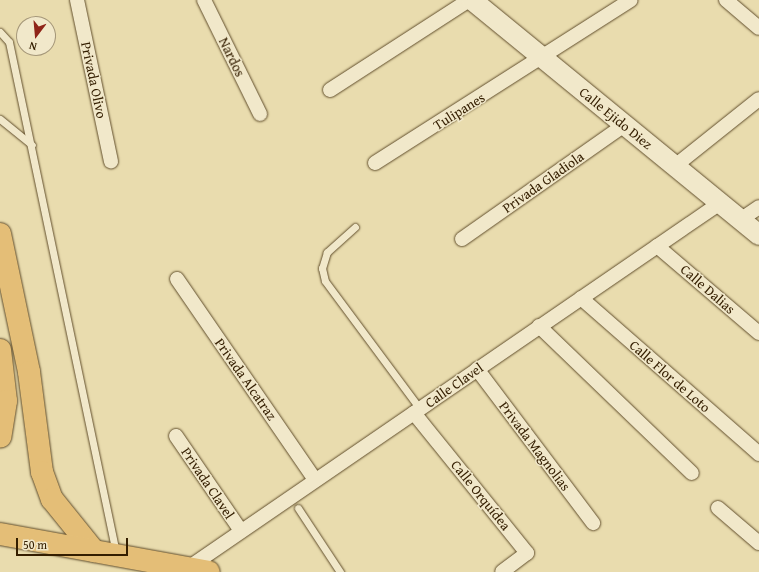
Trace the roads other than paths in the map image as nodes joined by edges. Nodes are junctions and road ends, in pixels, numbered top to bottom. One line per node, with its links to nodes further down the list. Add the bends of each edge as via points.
1 (77, 0): 16 (street, Privada Olivo)
2 (204, 0): 12 (street, Nardos)
3 (469, 0): 10 (street)
4 (472, 0): 9 (main road, Calle Ejido Diez)
5 (631, 0): 9 (street, Tulipanes)
6 (726, 0): 7 (street)
7 (759, 28)
8 (0, 32): 15 (lane, via 9,42)
9 (543, 58): 14 (main road, Calle Ejido Diez); 17 (street, Tulipanes)
10 (330, 90)
11 (759, 99): 18 (street)
12 (260, 114)
13 (0, 119): 15 (lane)
14 (624, 125): 18 (main road, Calle Ejido Diez); 25 (street, Privada Gladiola)
15 (32, 145): 46 (lane)
16 (111, 161)
17 (375, 163)
18 (674, 166): 19 (main road, Calle Ejido Diez)
19 (720, 203): 21 (main road, Calle Ejido Diez); 26 (street, Calle Clavel)
20 (759, 207): 21 (street)
21 (740, 220): 24 (main road, Calle Ejido Diez)
22 (355, 227): 33 (lane, via 327,252 322,268 325,281)
23 (0, 234): 45 (highway, via 29,372 42,472 52,499)
24 (759, 235)
25 (462, 239)
26 (657, 246): 28 (street, Calle Clavel); 30 (street, Calle Dalias)
27 (177, 278): 38 (street, Privada Alcatraz)
28 (581, 298): 29 (street, Calle Clavel); 36 (street, Calle Flor de Loto)
29 (539, 326): 32 (street, Calle Clavel); 37 (street)
30 (759, 333)
31 (0, 350): 35 (highway, via 6,401)
32 (477, 369): 33 (street, Calle Clavel); 41 (street, Privada Magnolias)
33 (417, 411): 38 (street, Calle Clavel); 50 (street, Calle Orquídea, via 527,553)
34 (176, 436): 42 (street, Privada Clavel)
35 (0, 437)
36 (759, 454)
37 (692, 473)
38 (315, 480): 42 (street, Calle Clavel)
39 (298, 508): 49 (lane)
40 (718, 508): 44 (street)
41 (593, 523)
42 (241, 530): 47 (street, Calle Clavel)
43 (0, 534): 45 (highway)
44 (759, 543)
45 (94, 551): 46 (highway)
46 (116, 555): 47 (highway)
47 (188, 568): 48 (highway)
48 (209, 572)
49 (340, 572)
50 (502, 572)

